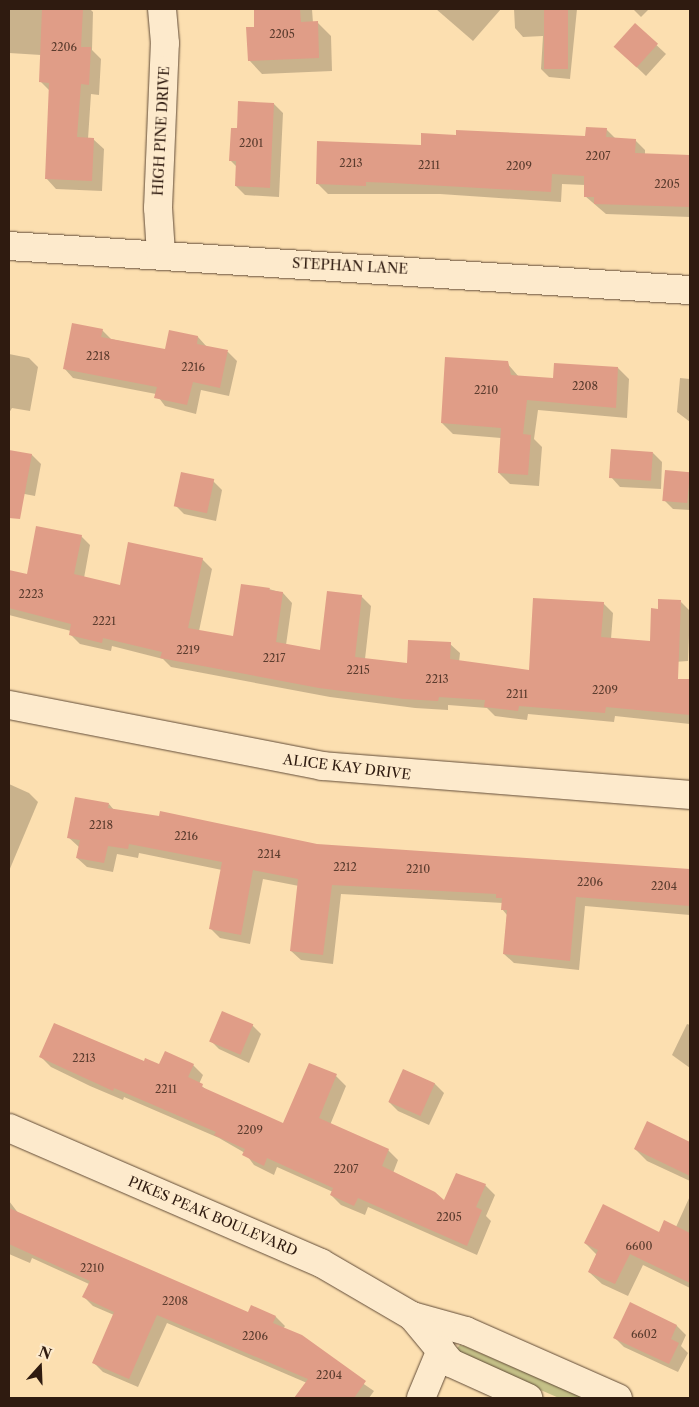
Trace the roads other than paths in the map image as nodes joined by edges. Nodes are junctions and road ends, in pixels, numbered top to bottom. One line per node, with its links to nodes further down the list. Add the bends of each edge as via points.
1 (162, 9): 3 (street, HIGH PINE DRIVE, via 166,43 158,208)
2 (9, 246): 3 (street, STEPHAN LANE)
3 (161, 254): 4 (street, STEPHAN LANE)
4 (690, 290)
5 (9, 705): 6 (street, ALICE KAY DRIVE, via 322,766)
6 (690, 795)
7 (9, 1128): 8 (street, PIKES PEAK BOULEVARD, via 322,1263)
8 (412, 1316): 9 (street, PIKES PEAK BOULEVARD); 12 (street, PIKES PEAK BOULEVARD, via 466,1331)
9 (441, 1350): 10 (street); 11 (street, PIKES PEAK BOULEVARD, via 452,1362)
10 (421, 1398)
11 (528, 1398)
12 (618, 1398)

